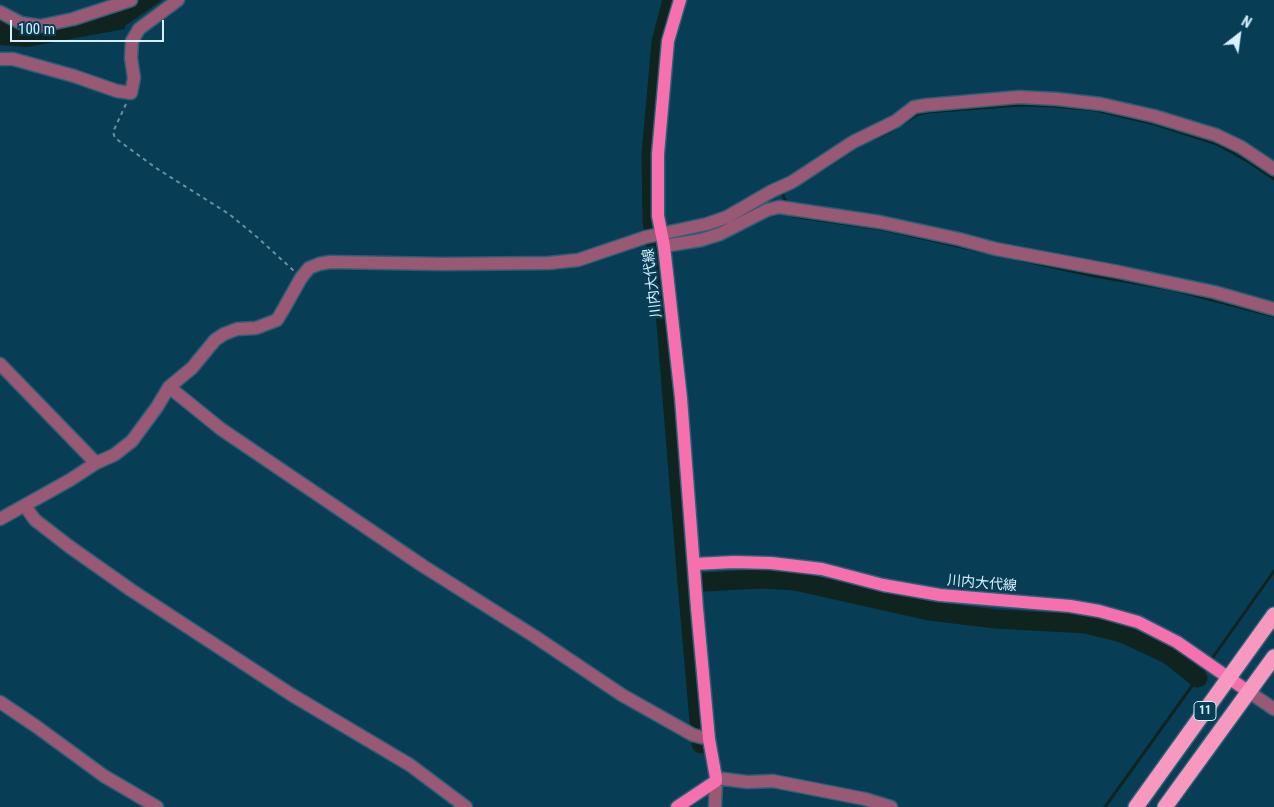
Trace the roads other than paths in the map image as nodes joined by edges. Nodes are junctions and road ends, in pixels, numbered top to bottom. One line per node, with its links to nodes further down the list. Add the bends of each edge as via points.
1 (131, 0): 4 (street, via 40,26 21,23)
2 (178, 0): 5 (street, via 139,29 132,41 134,78 131,93 13,59)
3 (680, 0): 7 (main road, 川内大代線, via 668,41 658,154)
4 (0, 12)
5 (0, 59)
6 (1274, 169): 7 (street, via 1216,135 1101,104 1019,97 927,105 914,107 896,121 853,142 792,182 727,217)
7 (659, 239): 8 (street, via 701,240 767,210 779,207 797,209 880,222 996,249 1205,290); 10 (street, via 565,262 319,264 309,268 301,278 277,320 256,328 237,329 215,340); 14 (main road, 川内大代線, via 681,398)
8 (1274, 309)
9 (0, 364): 11 (street)
10 (175, 392): 11 (street, via 157,407 132,441 114,456); 21 (street, via 221,429 423,566 622,695 693,735)
11 (96, 463): 12 (street)
12 (25, 506): 13 (street); 24 (street, via 35,520 131,590 292,695 402,760)
13 (0, 519)
14 (694, 564): 17 (main road, 川内大代線, via 771,563 822,570 940,595 1099,611 1138,622 1177,642); 21 (main road, 川内大代線)
15 (1274, 615): 17 (highway, 11)
16 (1274, 657): 18 (highway, 11)
17 (1224, 674): 18 (main road, 川内大代線); 28 (highway, 11)
18 (1249, 692): 20 (street); 29 (highway, 11)
19 (0, 702): 23 (street, via 104,776)
20 (1274, 709)
21 (708, 739): 22 (main road, 川内大代線)
22 (716, 779): 25 (main road); 26 (street); 27 (street, via 773,781)
23 (157, 807)
24 (466, 807)
25 (677, 807)
26 (715, 807)
27 (891, 807)
28 (1136, 807)
29 (1165, 807)

